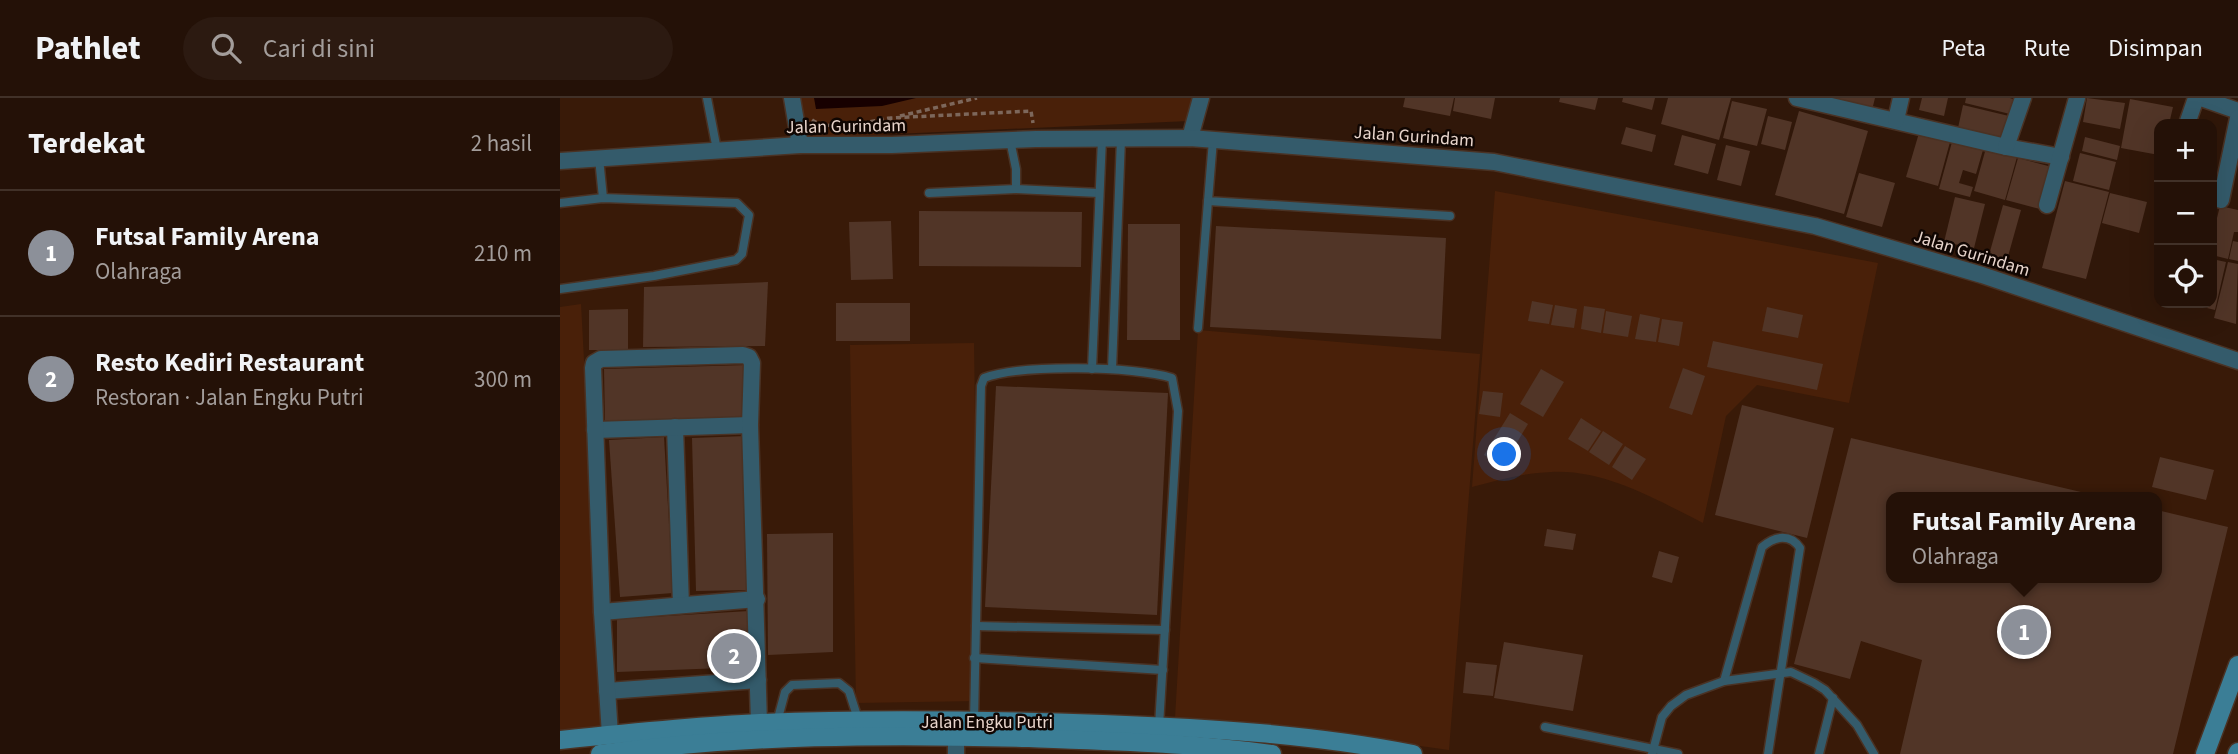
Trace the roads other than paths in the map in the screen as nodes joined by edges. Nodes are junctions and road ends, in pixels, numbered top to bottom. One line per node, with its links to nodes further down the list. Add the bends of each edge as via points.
1 (707, 98): 20 (lane)
2 (792, 98): 18 (street)
3 (1201, 98): 13 (street)
4 (1797, 98): 12 (street)
5 (1901, 98): 12 (street)
6 (2023, 98): 19 (street)
7 (2077, 98): 21 (street)
8 (2198, 98): 9 (street); 11 (street)
9 (2238, 111)
10 (2238, 118): 27 (street)
11 (2189, 119)
12 (1896, 120): 19 (street)
13 (1190, 138): 15 (street, Jalan Gurindam); 17 (street, Jalan Gurindam)
14 (1102, 139): 15 (street, Jalan Gurindam); 16 (street, Jalan Gurindam); 26 (lane)
15 (1121, 139): 39 (lane)
16 (1010, 140): 18 (street, Jalan Gurindam); 24 (lane)
17 (1213, 140): 30 (lane); 37 (street, Jalan Gurindam, via 1494,162 1815,226 1982,275)
18 (800, 145): 20 (street, Jalan Gurindam)
19 (2006, 147): 21 (street)
20 (717, 150): 22 (street, Jalan Gurindam)
21 (2061, 157): 32 (street)
22 (599, 158): 23 (street, Jalan Gurindam); 28 (lane)
23 (560, 160)
24 (1016, 189): 25 (lane); 26 (lane)
25 (929, 192)
26 (1099, 193): 38 (lane)
27 (2217, 194)
28 (603, 198): 31 (lane); 35 (lane, via 737,203 749,215 742,254 731,261 654,276)
29 (2217, 198): 33 (street)
30 (1208, 201): 34 (lane); 36 (lane)
31 (560, 203)
32 (2047, 205)
33 (2238, 205)
34 (1450, 216)
35 (560, 289)
36 (1198, 328)
37 (2238, 360)
38 (1092, 369): 39 (lane); 46 (lane, via 1032,370 984,378)
39 (1112, 369): 47 (lane, via 1165,376 1172,378 1175,386 1178,411)
40 (750, 425): 41 (street); 42 (street, via 752,363 746,356 601,359 593,368); 43 (street)
41 (675, 428): 42 (street); 44 (street)
42 (595, 430): 45 (street)
43 (757, 599): 44 (street); 52 (street)
44 (681, 605): 45 (street)
45 (602, 612): 54 (street)
46 (976, 626): 47 (lane); 48 (lane)
47 (1165, 630): 50 (lane)
48 (974, 657): 50 (lane); 56 (lane)
49 (2238, 664): 74 (main road)
50 (1163, 670): 59 (lane)
51 (1781, 672): 53 (lane); 53 (lane, via 1800,548 1796,541 1776,537 1762,547); 55 (lane, via 1814,683); 71 (lane)
52 (758, 680): 54 (street); 58 (street)
53 (1724, 681): 65 (lane, via 1686,695 1671,706 1662,717)
54 (607, 691): 61 (street)
55 (1833, 698): 72 (lane); 73 (lane)
56 (974, 721): 57 (main road, Jalan Engku Putri); 59 (main road, Jalan Engku Putri)
57 (859, 722): 58 (main road, Jalan Engku Putri); 58 (lane, via 845,686 826,683 788,688)
58 (768, 723): 61 (main road, Jalan Engku Putri)
59 (1159, 726): 69 (main road, Jalan Engku Putri, via 1253,732)
60 (1545, 727): 65 (lane)
61 (610, 735): 62 (main road, Jalan Engku Putri)
62 (560, 740)
63 (956, 745): 64 (main road, Jalan Engku Putri); 66 (main road, Jalan Engku Putri, via 932,735 744,739)
64 (1123, 748): 68 (main road, Jalan Engku Putri)
65 (1653, 751): 70 (lane)
66 (631, 752): 67 (main road, Jalan Engku Putri)
67 (600, 754)
68 (1272, 754)
69 (1413, 754)
70 (1678, 754)
71 (1768, 754)
72 (1819, 754)
73 (1874, 754)
74 (2205, 754)

